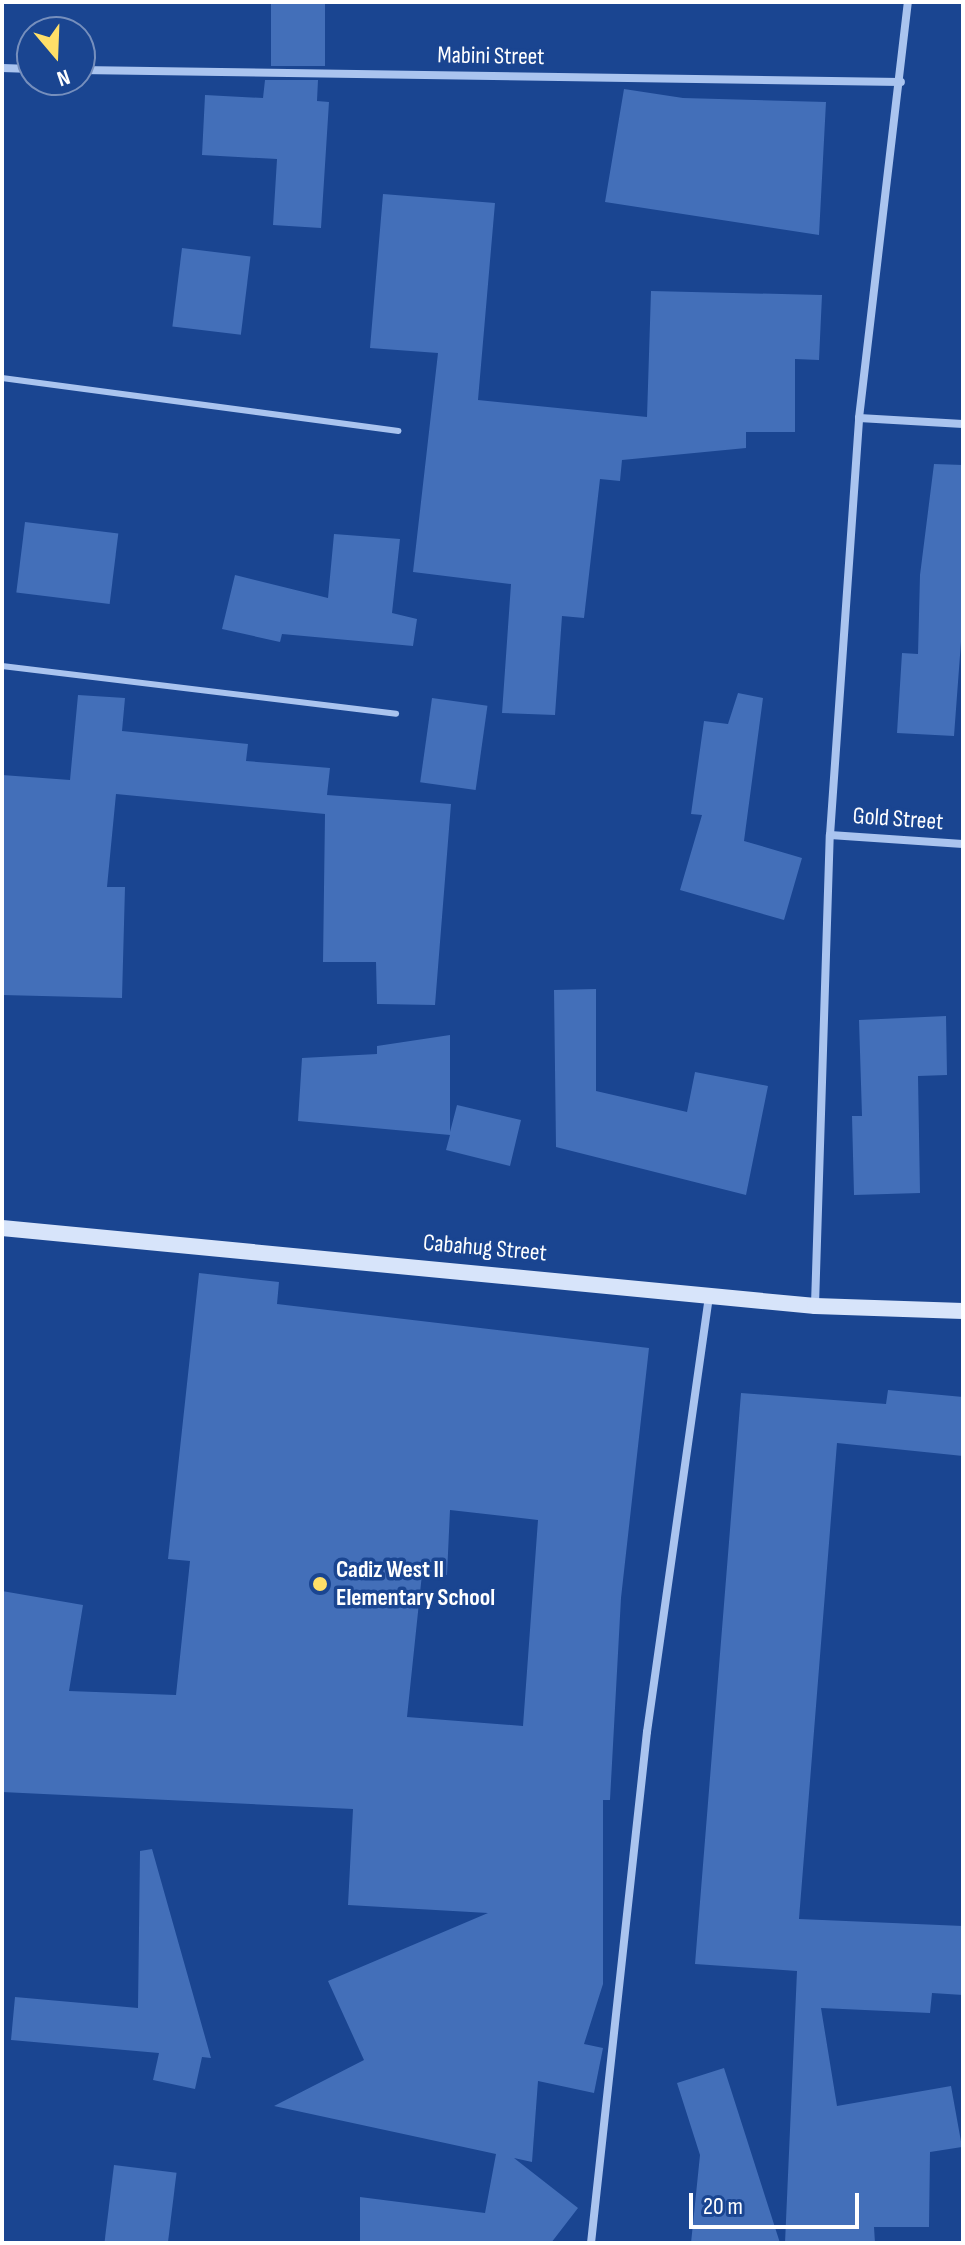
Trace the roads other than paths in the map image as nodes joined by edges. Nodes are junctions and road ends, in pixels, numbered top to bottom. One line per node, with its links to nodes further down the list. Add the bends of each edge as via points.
1 (908, 2): 3 (street)
2 (96, 70): 3 (street, Mabini Street)
3 (901, 82): 5 (street)
4 (2, 378): 7 (lane)
5 (859, 418): 6 (street); 10 (street)
6 (963, 424)
7 (398, 431)
8 (2, 666): 9 (lane)
9 (396, 714)
10 (830, 835): 11 (street, Gold Street); 14 (street)
11 (963, 844)
12 (2, 1228): 13 (street, Cabahug Street)
13 (709, 1293): 14 (street, Cabahug Street); 16 (street, via 647,1732)
14 (815, 1306): 15 (street, Cabahug Street)
15 (963, 1311)
16 (591, 2243)

